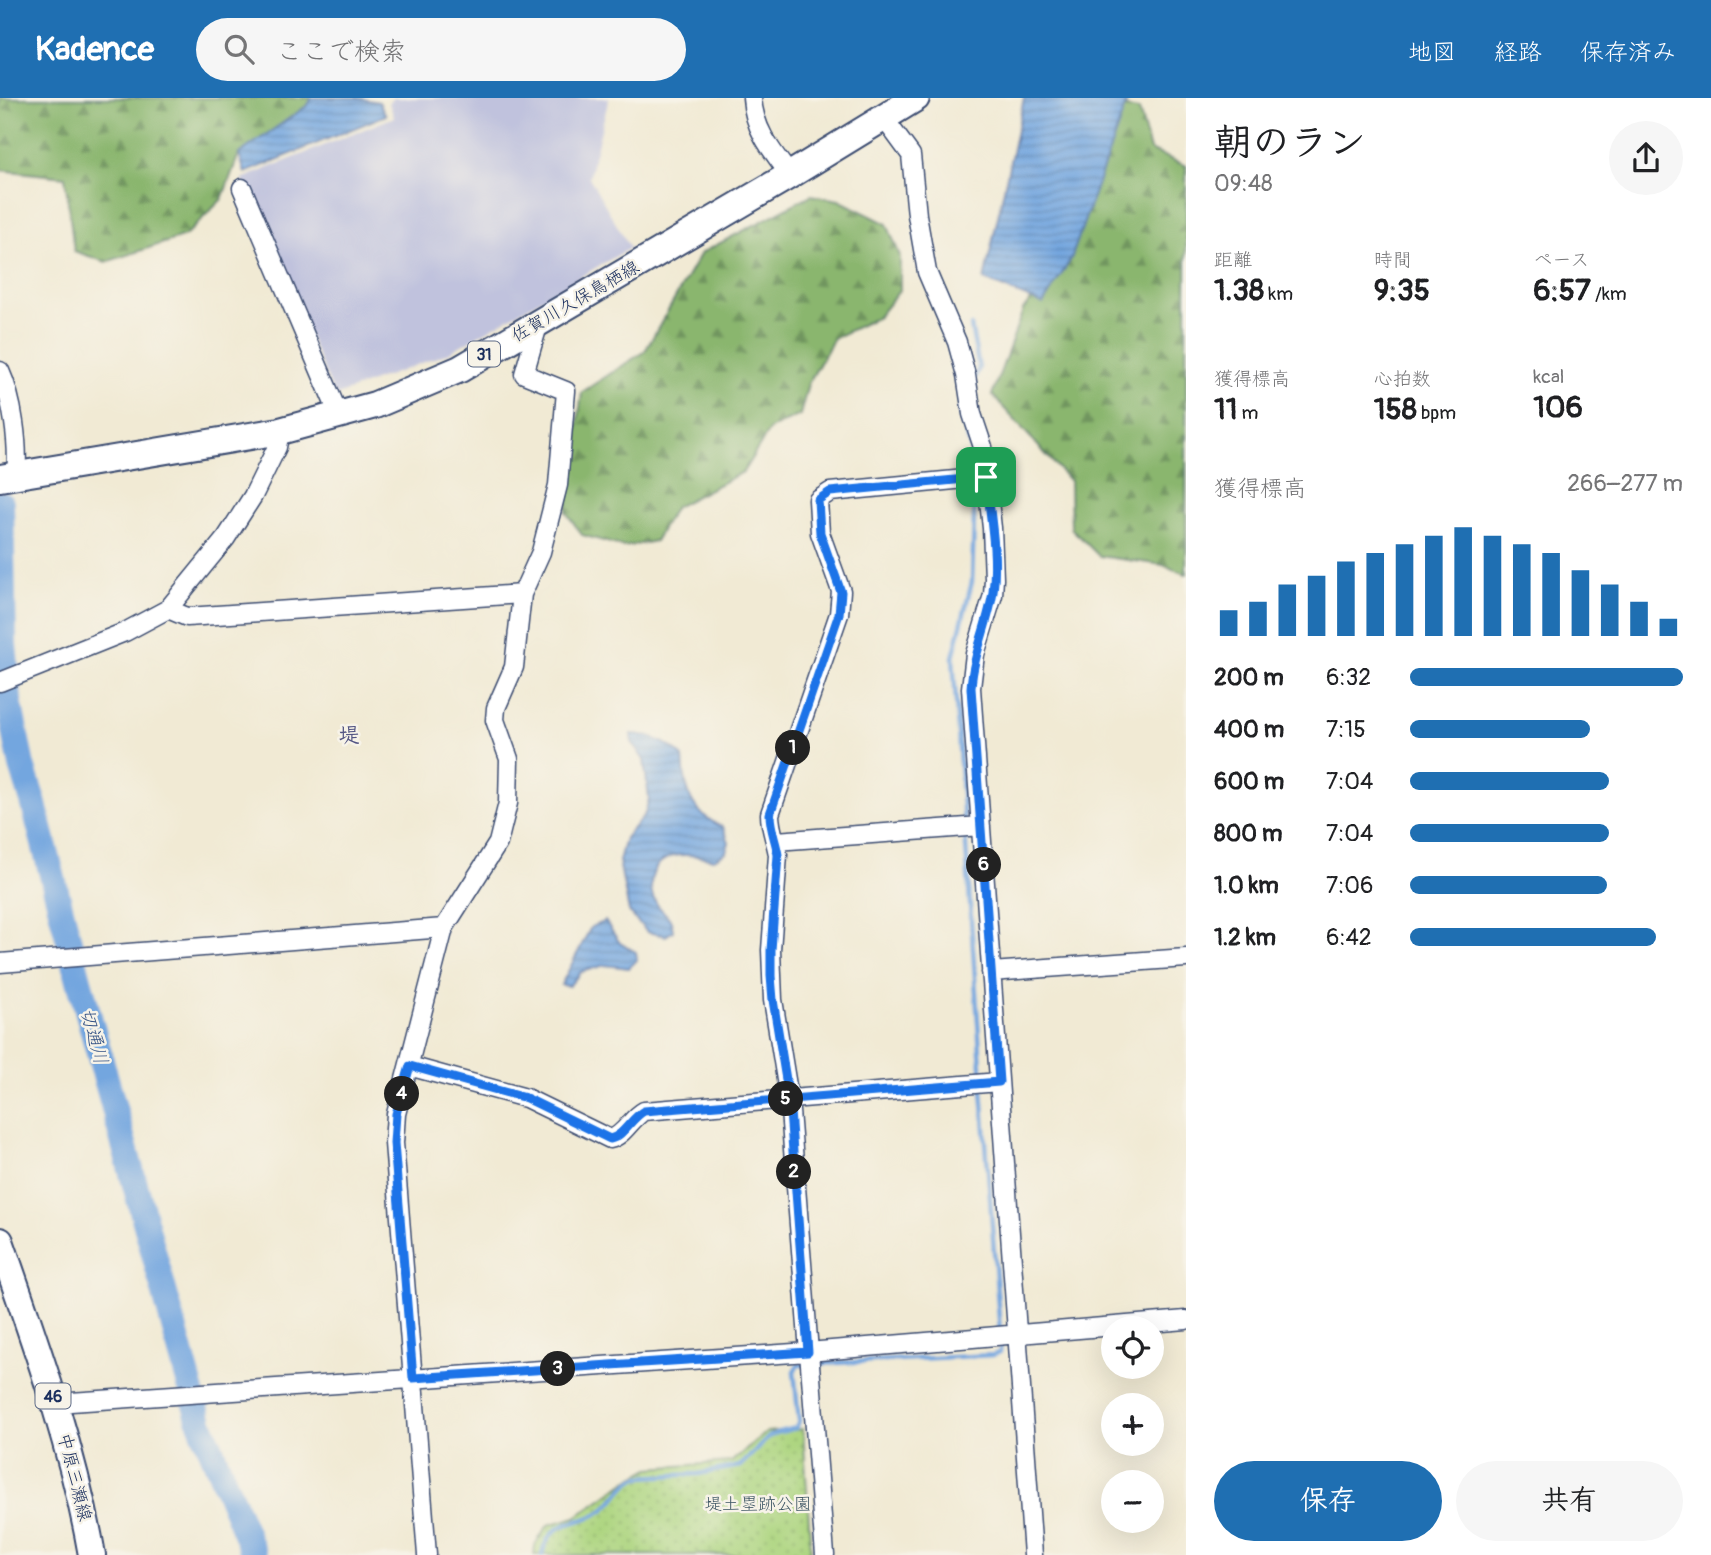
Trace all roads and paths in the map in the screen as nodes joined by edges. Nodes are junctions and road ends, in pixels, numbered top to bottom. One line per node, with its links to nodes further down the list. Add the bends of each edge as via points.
1 (752, 98): 4 (street, via 762,138)
2 (916, 98): 3 (main road, 佐賀川久保鳥栖線 / 31)
3 (883, 117): 4 (main road, 佐賀川久保鳥栖線 / 31); 11 (street, via 911,155 927,272 957,342 983,447)
4 (790, 175): 6 (main road, 佐賀川久保鳥栖線 / 31)
5 (242, 188): 8 (street)
6 (539, 323): 8 (main road, 佐賀川久保鳥栖線 / 31, via 460,369); 12 (street, via 524,374 566,391 558,485 541,551)
7 (0, 371): 10 (street, via 10,400 17,461)
8 (339, 415): 9 (main road, 佐賀川久保鳥栖線 / 31)
9 (280, 431): 10 (main road, 佐賀川久保鳥栖線 / 31); 13 (street, via 253,496)
10 (8, 477)
11 (977, 479): 15 (street, via 992,528 994,579 971,688); 16 (street, via 830,492 818,500 820,533 841,592 839,614 770,814)
12 (522, 594): 13 (street, via 187,618); 17 (street, via 514,667 495,720 509,759 508,803 498,843)
13 (169, 609): 14 (street, via 125,632)
14 (0, 682)
15 (981, 826): 16 (street); 20 (street)
16 (776, 841): 23 (street, via 771,976)
17 (444, 928): 19 (street); 21 (street)
18 (1186, 958): 20 (street)
19 (0, 963)
20 (991, 972): 22 (street)
21 (410, 1066): 23 (street, via 526,1098 610,1139 617,1138 644,1111); 28 (street, via 396,1114 394,1143)
22 (999, 1082): 23 (street); 26 (street)
23 (789, 1098): 27 (street)
24 (0, 1241): 29 (main road, 中原三瀬線 / 46)
25 (1186, 1320): 26 (street)
26 (1017, 1335): 27 (street); 33 (street)
27 (808, 1352): 28 (street); 32 (street)
28 (413, 1378): 29 (street); 31 (street)
29 (56, 1403): 30 (main road, 中原三瀬線 / 46)
30 (92, 1555)
31 (426, 1555)
32 (825, 1555)
33 (1033, 1555)

